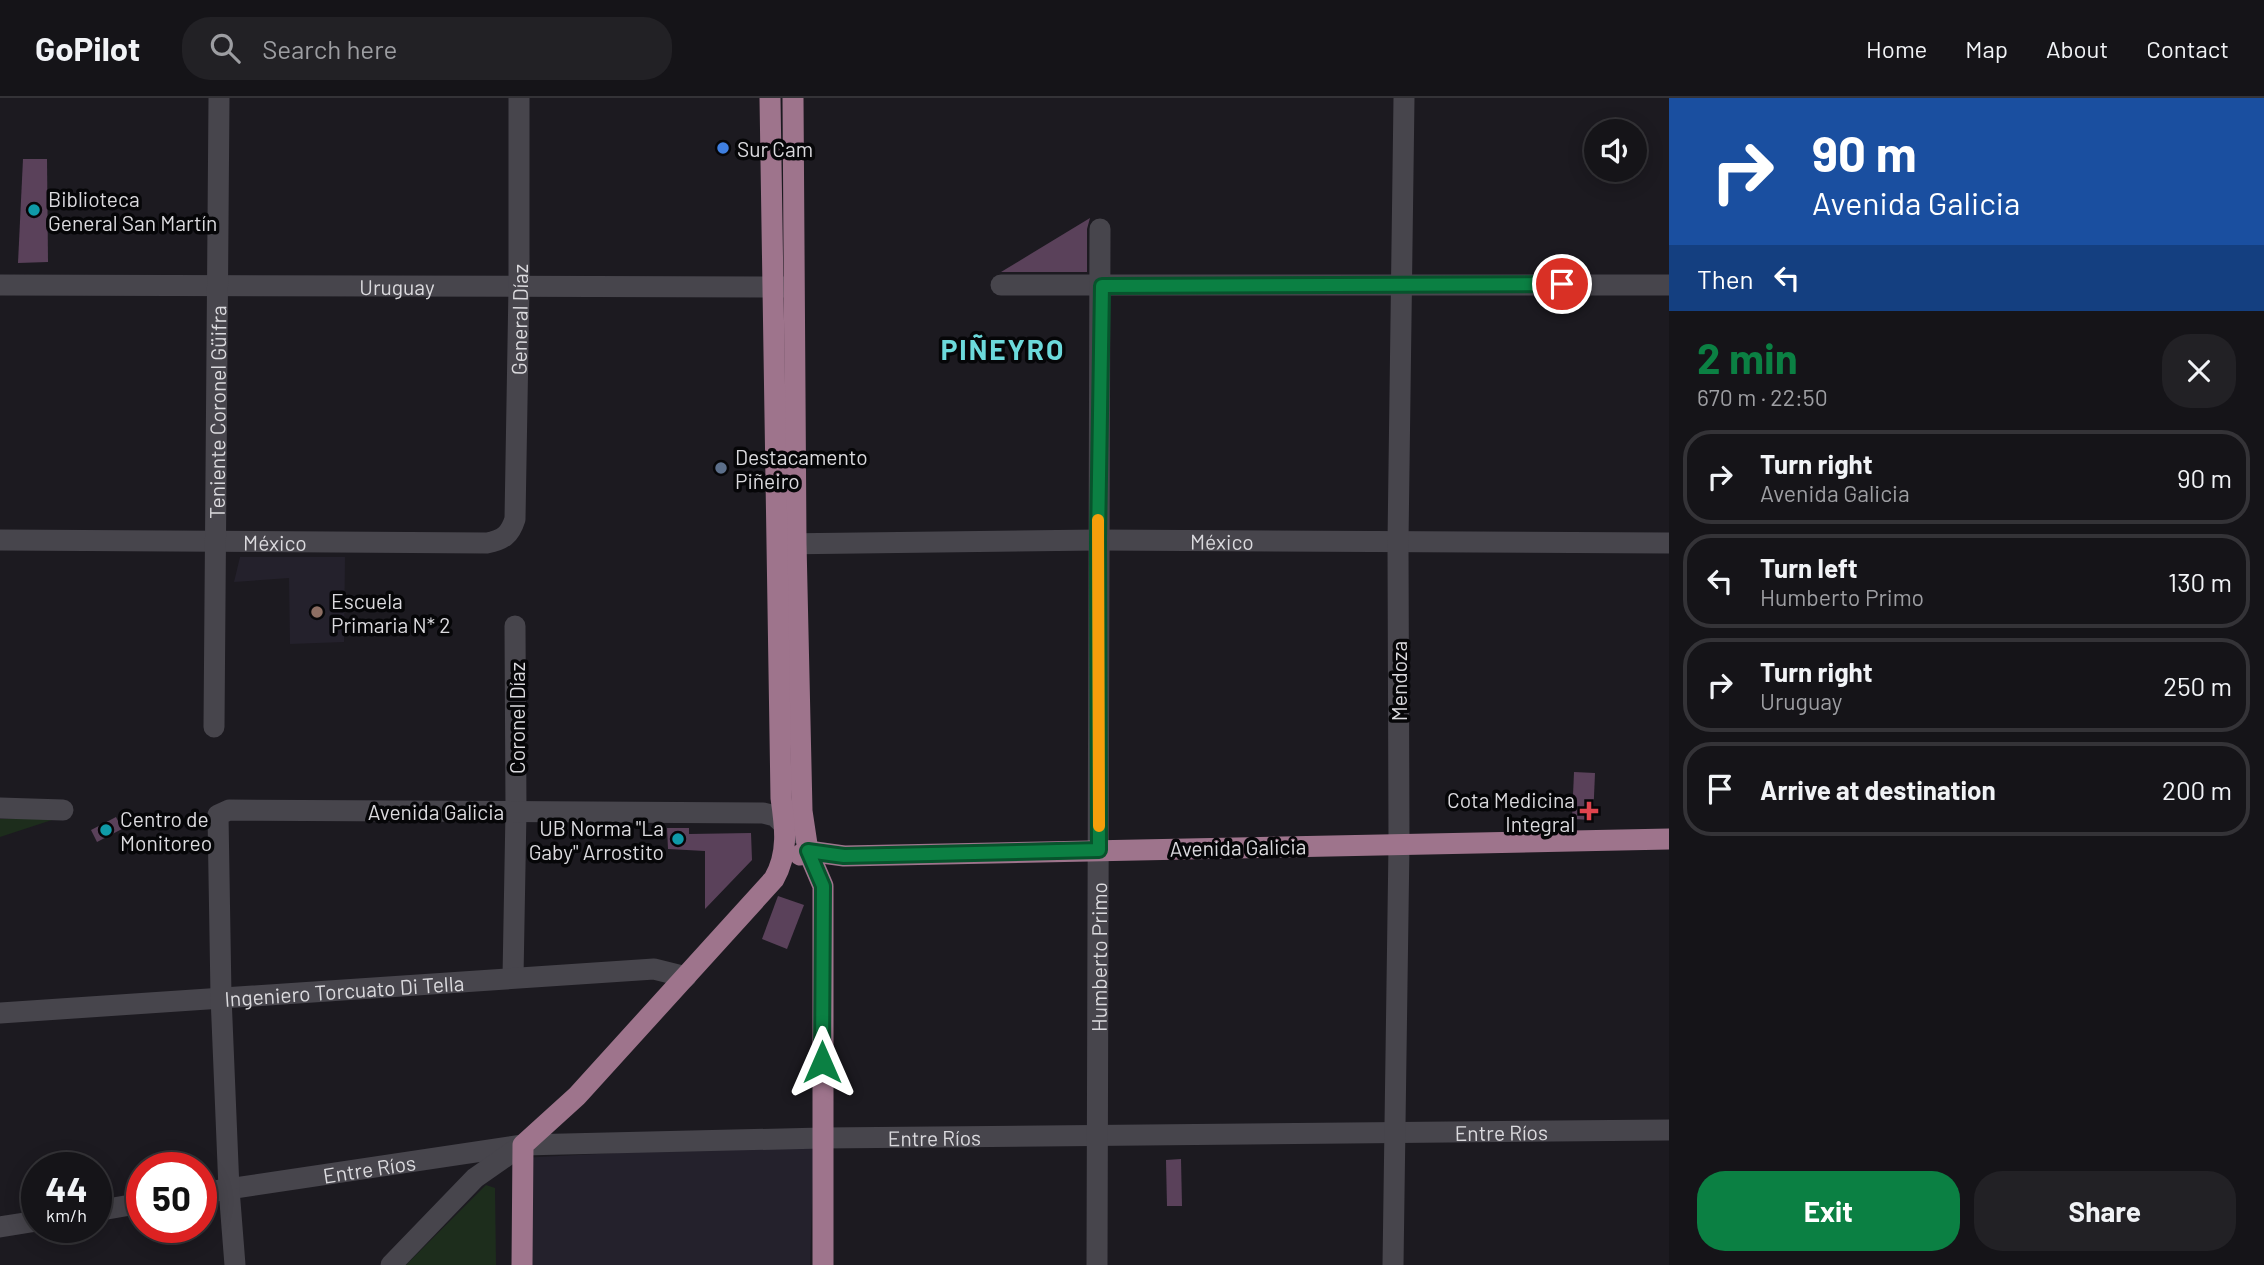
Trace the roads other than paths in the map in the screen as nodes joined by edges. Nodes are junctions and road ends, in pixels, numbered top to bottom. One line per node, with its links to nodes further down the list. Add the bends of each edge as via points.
1 (219, 98): 11 (street, Teniente Coronel Güifra)
2 (519, 98): 12 (street, General Díaz)
3 (770, 98): 14 (main road)
4 (793, 98): 14 (main road)
5 (1404, 98): 7 (street, Mendoza)
6 (1100, 229): 13 (street, Humberto Primo)
7 (1401, 283): 10 (street); 13 (street); 19 (street, Mendoza)
8 (0, 285): 11 (street, Uruguay)
9 (1001, 285): 13 (street)
10 (1669, 285)
11 (219, 286): 12 (street, Uruguay); 18 (street, Teniente Coronel Güifra)
12 (519, 286): 14 (street, Uruguay); 15 (street, General Díaz, via 515,519)
13 (1102, 286): 17 (street, Humberto Primo)
14 (784, 287): 21 (main road)
15 (506, 537): 18 (street, México, via 487,543)
16 (0, 540): 18 (street, México)
17 (1098, 540): 19 (street, México); 21 (street, México); 30 (street, Humberto Primo)
18 (216, 542): 23 (street, Teniente Coronel Güifra)
19 (1398, 542): 20 (street, México); 29 (street, Mendoza)
20 (1669, 543)
21 (786, 544): 27 (main road, via 781,798); 31 (main road)
22 (515, 626): 26 (street, Coronel Díaz)
23 (214, 727)
24 (0, 808): 25 (street)
25 (63, 810)
26 (516, 811): 27 (street, Avenida Galicia, via 763,813); 33 (street, Coronel Díaz); 35 (street, Avenida Galicia, via 229,810 218,815)
27 (785, 824): 31 (street); 32 (main road)
28 (1669, 839): 29 (main road, Avenida Galicia)
29 (1399, 844): 30 (main road, Avenida Galicia); 38 (street, Mendoza)
30 (1099, 850): 31 (main road, Avenida Galicia, via 844,856); 39 (street, Humberto Primo)
31 (808, 851): 32 (main road); 40 (main road, via 823,886)
32 (783, 864): 34 (main road)
33 (513, 977): 34 (street, Ingeniero Torcuato Di Tella, via 654,969); 35 (street, Ingeniero Torcuato Di Tella)
34 (686, 977): 41 (main road, via 577,1096)
35 (221, 996): 36 (street, Ingeniero Torcuato Di Tella); 42 (street)
36 (0, 1013)
37 (1669, 1130): 38 (street, Entre Ríos)
38 (1395, 1133): 39 (street, Entre Ríos); 51 (street, Mendoza)
39 (1097, 1136): 40 (street, Entre Ríos); 50 (street, Humberto Primo)
40 (822, 1138): 41 (street, Entre Ríos); 49 (main road)
41 (523, 1145): 42 (street, Entre Ríos); 47 (street, via 475,1178); 48 (main road)
42 (229, 1189): 43 (street, Entre Ríos); 46 (street)
43 (217, 1191)
44 (21, 1224): 45 (street)
45 (0, 1227)
46 (234, 1265)
47 (391, 1265)
48 (522, 1265)
49 (823, 1265)
50 (1097, 1265)
51 (1393, 1265)

